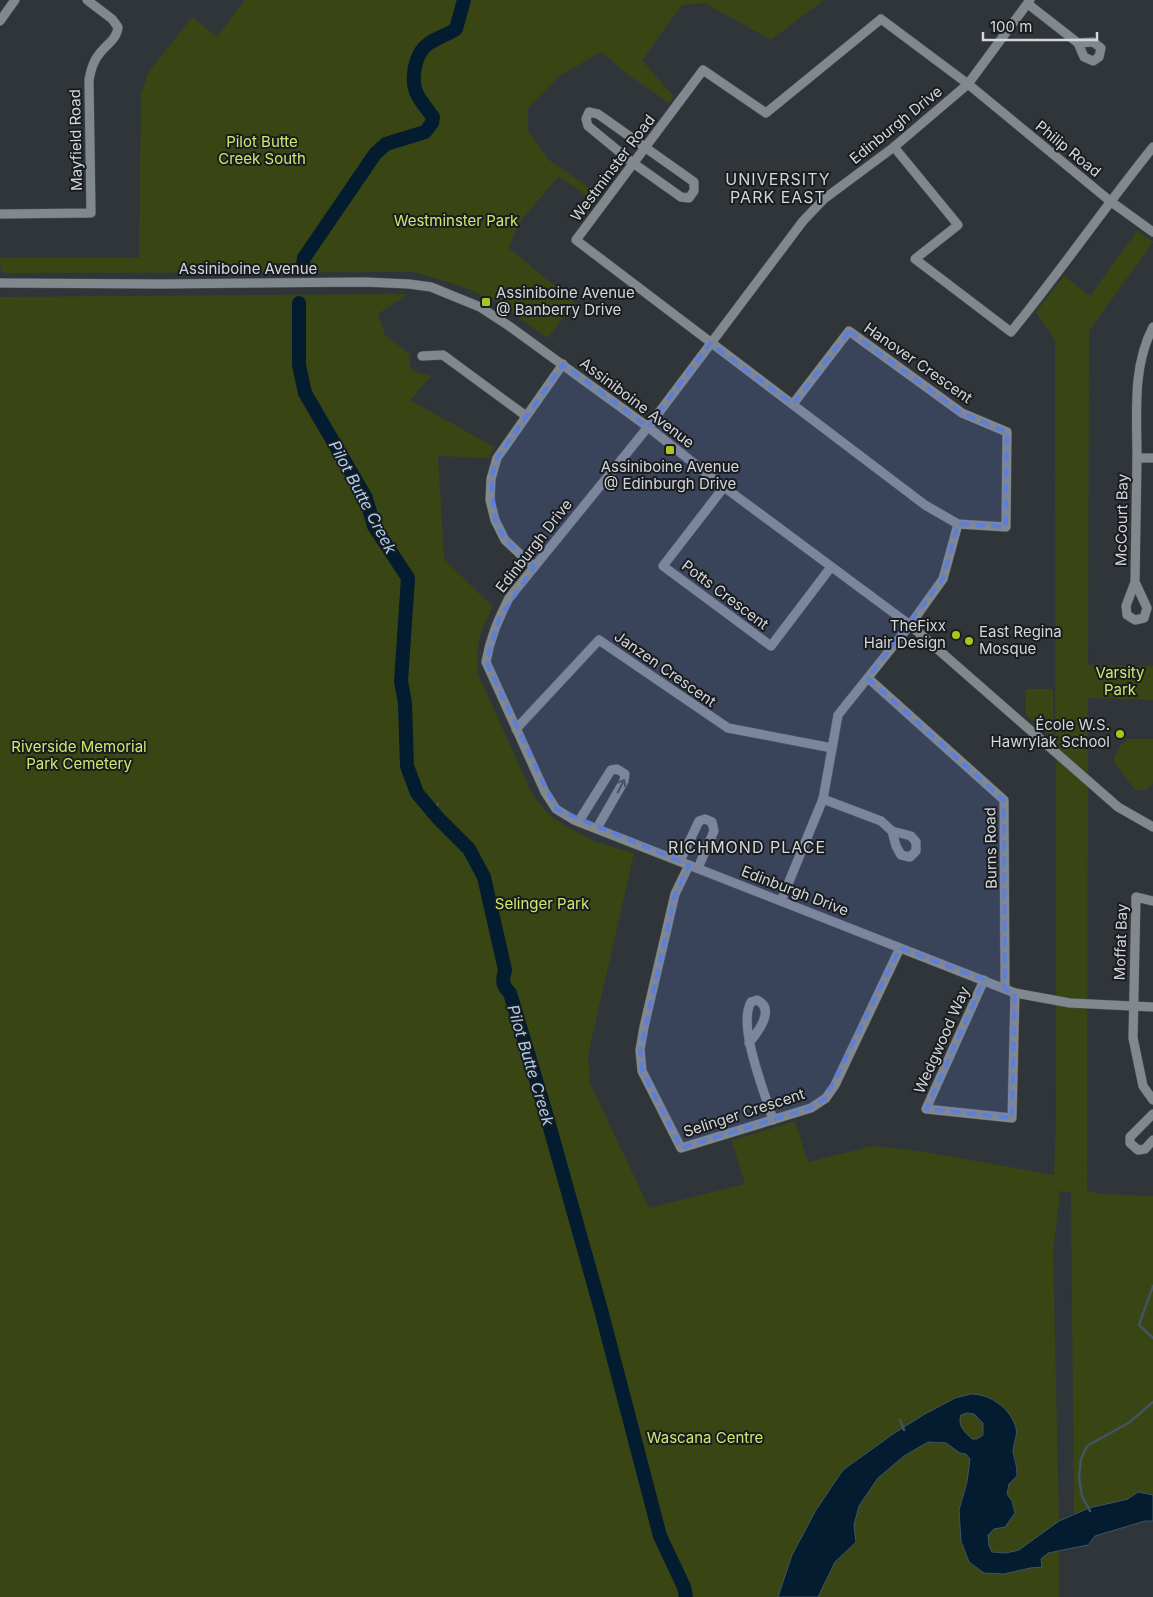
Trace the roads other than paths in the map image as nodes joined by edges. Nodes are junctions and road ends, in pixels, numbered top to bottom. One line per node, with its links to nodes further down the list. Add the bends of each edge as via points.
1 (15, 0): 4 (street)
2 (87, 0): 12 (street, Mayfield Road, via 118,26 117,34 92,67 89,80 91,213)
3 (1029, 2): 5 (street); 6 (street, Edinburgh Drive)
4 (0, 21)
5 (1078, 43)
6 (968, 84): 7 (street, Edinburgh Drive); 9 (street, Westminster Road, via 881,19 766,113 703,70); 11 (street, Philip Road)
7 (894, 147): 11 (street, via 958,225 915,259 1011,332); 16 (street, Edinburgh Drive, via 824,199 803,221)
8 (1153, 147): 11 (street)
9 (645, 148): 10 (street, Westminster Road); 10 (street, via 598,114 589,112 588,126); 10 (street, via 694,182 694,191 689,198 681,197)
10 (633, 163): 16 (street, Westminster Road, via 576,240)
11 (1110, 201): 13 (street, Philip Road)
12 (0, 214)
13 (1153, 232)
14 (0, 283): 18 (street, Assiniboine Avenue, via 365,282 416,285 480,307)
15 (1153, 327): 22 (street, McCourt Bay, via 1146,340 1137,376)
16 (710, 343): 19 (street, Westminster Road); 21 (street, Edinburgh Drive)
17 (422, 356): 20 (street, via 443,355)
18 (563, 364): 20 (street); 21 (street, Assiniboine Avenue)
19 (793, 404): 25 (street, Westminster Road, via 925,505); 25 (street, Hanover Crescent, via 849,330 962,413 1007,432 1006,527)
20 (526, 416): 26 (street, via 497,458 490,500 505,540)
21 (648, 427): 24 (street, Assiniboine Avenue); 26 (street, Edinburgh Drive)
22 (1137, 458): 23 (street); 28 (street, McCourt Bay)
23 (1153, 458)
24 (724, 487): 27 (street, Assiniboine Avenue); 27 (street, Potts Crescent, via 663,566 771,646)
25 (958, 524): 29 (street, via 943,579)
26 (534, 567): 31 (street, Edinburgh Drive, via 509,598 490,642 486,662)
27 (831, 567): 29 (street, Assiniboine Avenue)
28 (1135, 582)
29 (910, 625): 30 (street); 35 (street, Assiniboine Avenue, via 1118,807)
30 (868, 678): 32 (street, via 838,715); 44 (street, Burns Road, via 1004,800)
31 (516, 729): 32 (street, Janzen Crescent, via 599,640 728,728); 34 (street, Edinburgh Drive, via 556,809)
32 (832, 748): 33 (street)
33 (823, 799): 37 (street, via 881,821); 40 (street)
34 (578, 821): 36 (street, Edinburgh Drive); 36 (street, one-way to 34, via 624,781 625,774 617,769 611,770)
35 (1153, 827)
36 (597, 828): 38 (street, Edinburgh Drive)
37 (892, 831)
38 (684, 863): 39 (street, Edinburgh Drive); 39 (street, via 699,821 705,819 712,822 714,831); 51 (street, Selinger Crescent, via 644,1027 640,1050 642,1071 682,1148)
39 (698, 868): 40 (street, Edinburgh Drive)
40 (781, 901): 42 (street, Edinburgh Drive)
41 (1153, 901): 46 (street, Moffat Bay, via 1136,897)
42 (900, 948): 43 (street, Edinburgh Drive); 51 (street, Selinger Crescent, via 826,1098 811,1108)
43 (984, 980): 44 (street, Edinburgh Drive); 45 (street, Wedgwood Way, via 926,1109 1012,1118)
44 (1005, 989): 45 (street, Edinburgh Drive)
45 (1015, 993): 46 (street, Edinburgh Drive, via 1070,1003)
46 (1133, 1006): 47 (street, Edinburgh Drive); 49 (street, via 1133,1038 1143,1086)
47 (1153, 1007)
48 (750, 1042): 51 (street)
49 (1153, 1100)
50 (1153, 1114): 52 (street, via 1130,1136 1130,1143 1138,1150)
51 (773, 1120)
52 (1153, 1140)

